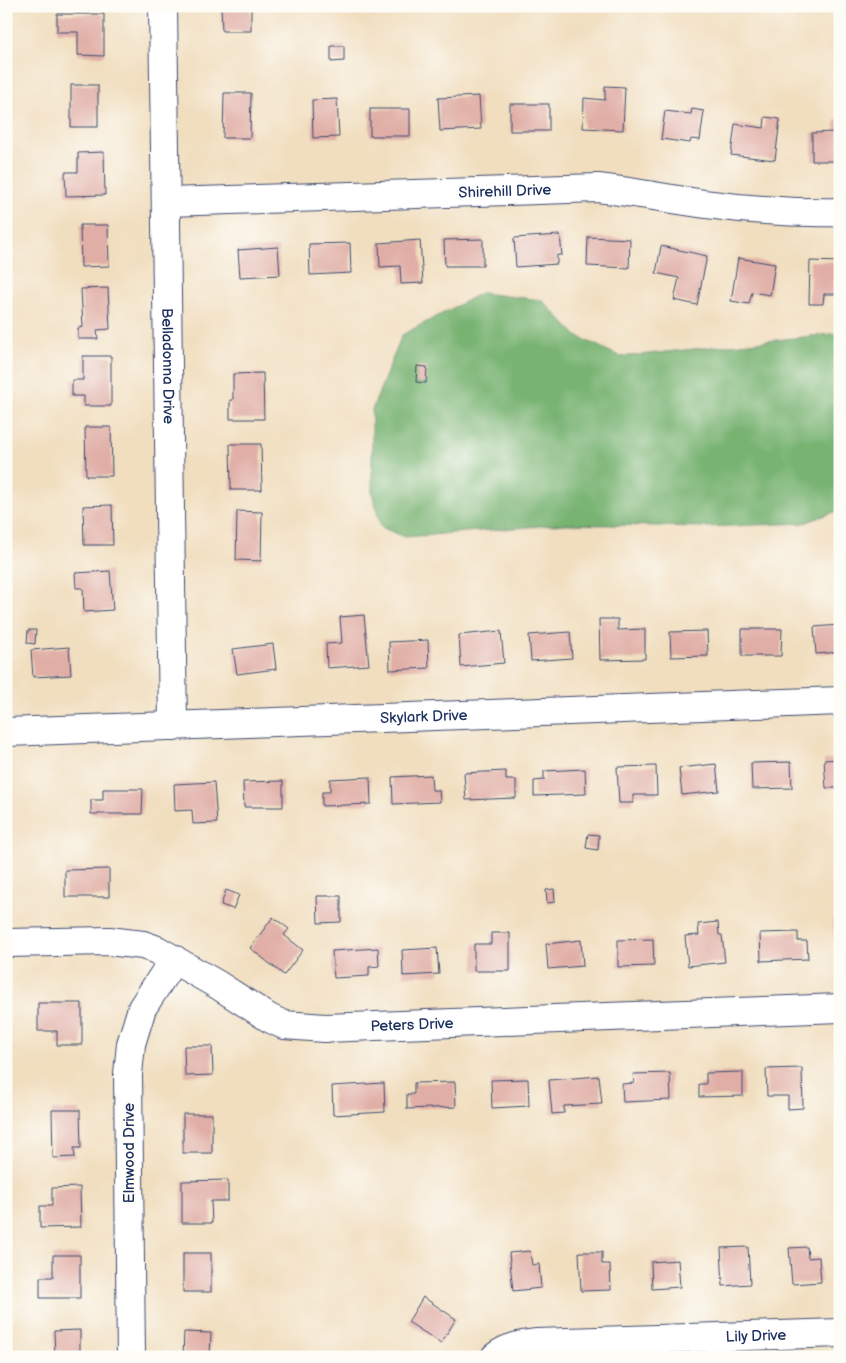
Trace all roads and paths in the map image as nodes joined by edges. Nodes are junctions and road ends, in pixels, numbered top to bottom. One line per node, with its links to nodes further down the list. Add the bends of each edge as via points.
1 (163, 6): 2 (street, Belladonna Drive)
2 (167, 202): 3 (street, Shirehill Drive, via 598,188 732,207); 5 (street, Belladonna Drive)
3 (840, 212)
4 (840, 701): 5 (street, Skylark Drive)
5 (173, 726): 6 (street, Skylark Drive)
6 (6, 732)
7 (6, 943): 8 (street, Peters Drive, via 126,942 143,945)
8 (174, 959): 9 (street, Peters Drive, via 269,1018 284,1025 300,1027); 11 (street, Elmwood Drive, via 142,1008 131,1044 128,1074)
9 (840, 1008)
10 (840, 1333): 12 (street, Lily Drive, via 528,1344)
11 (131, 1357)
12 (495, 1357)

